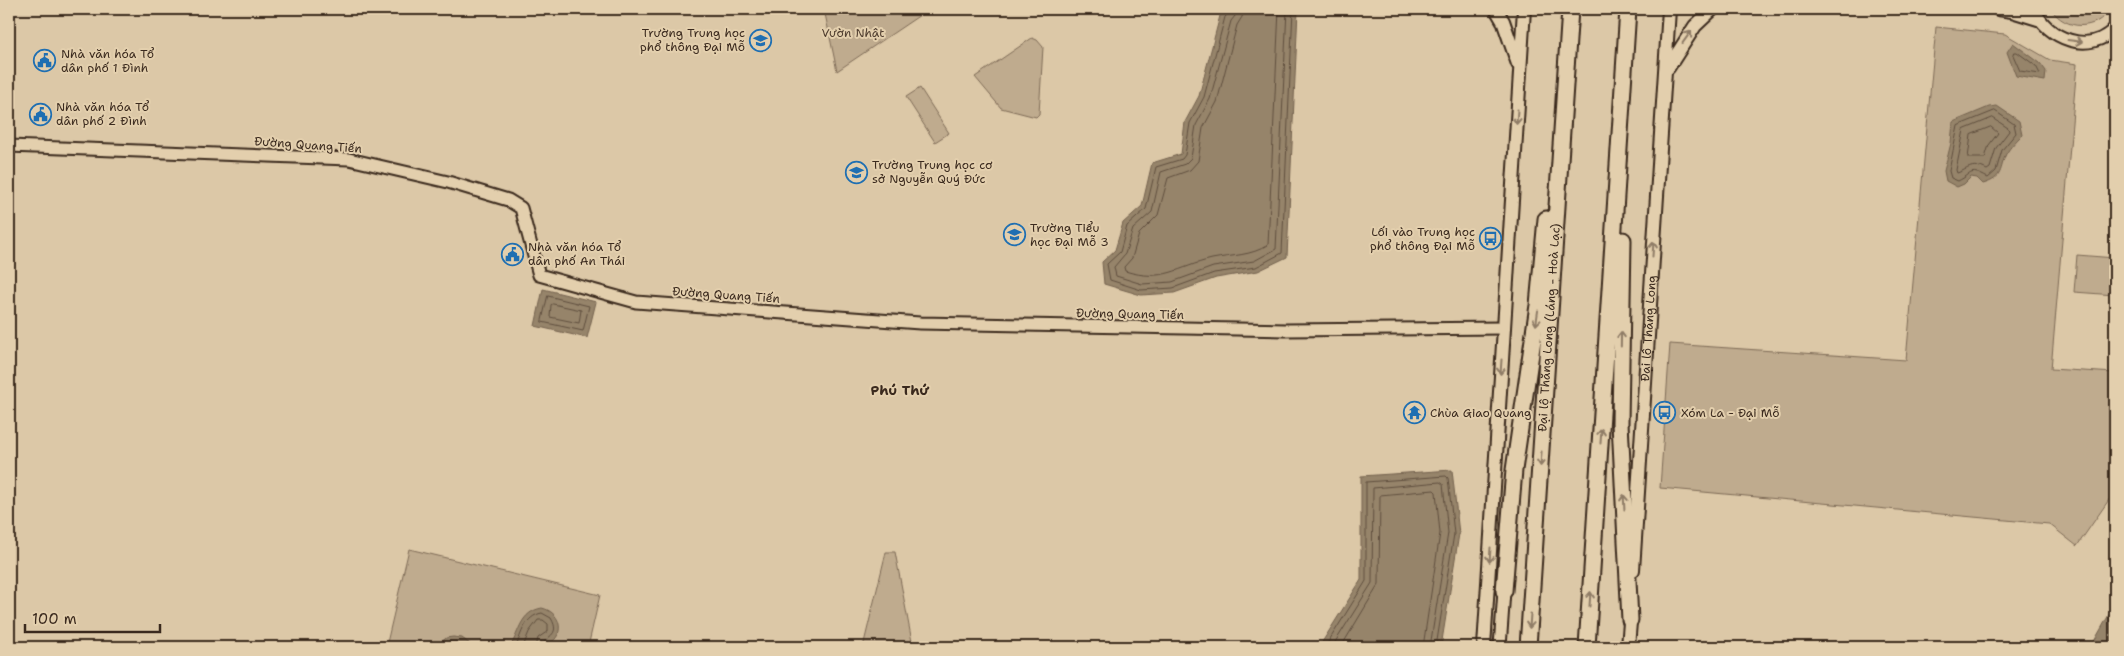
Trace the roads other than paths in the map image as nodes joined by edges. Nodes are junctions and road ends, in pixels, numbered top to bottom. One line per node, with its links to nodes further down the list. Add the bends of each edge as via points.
1 (1496, 9): 11 (main road)
2 (1524, 9): 11 (main road)
3 (1570, 9): 16 (highway, one-way to 16, via 1538,306 1514,470); 20 (highway, Đại lộ Thăng Long (Láng - Hoà Lạc), one-way to 20)
4 (1628, 9): 10 (highway)
5 (1669, 9): 12 (main road, Đại lộ Thăng Long)
6 (1713, 9): 12 (main road, one-way to 6, via 1695,26)
7 (1998, 9): 8 (main road)
8 (2036, 14): 9 (street, one-way to 9, via 2050,32 2064,40 2098,40)
9 (2115, 28)
10 (1627, 34): 17 (highway, one-way to 10, via 1620,423 1623,217 1630,103); 21 (highway, one-way to 10)
11 (1520, 69): 14 (main road, one-way to 14)
12 (1667, 70): 17 (main road, Đại lộ Thăng Long, one-way to 12)
13 (9, 146): 14 (street, Đường Quang Tiến, via 349,159 448,182 508,200 521,208 539,275 636,302 920,323 1285,330)
14 (1504, 328): 15 (main road, one-way to 15)
15 (1496, 472): 16 (main road); 18 (main road, one-way to 18)
16 (1504, 591): 19 (street)
17 (1630, 620): 22 (main road, Đại lộ Thăng Long)
18 (1484, 647)
19 (1500, 647)
20 (1528, 647)
21 (1587, 647)
22 (1628, 647)

